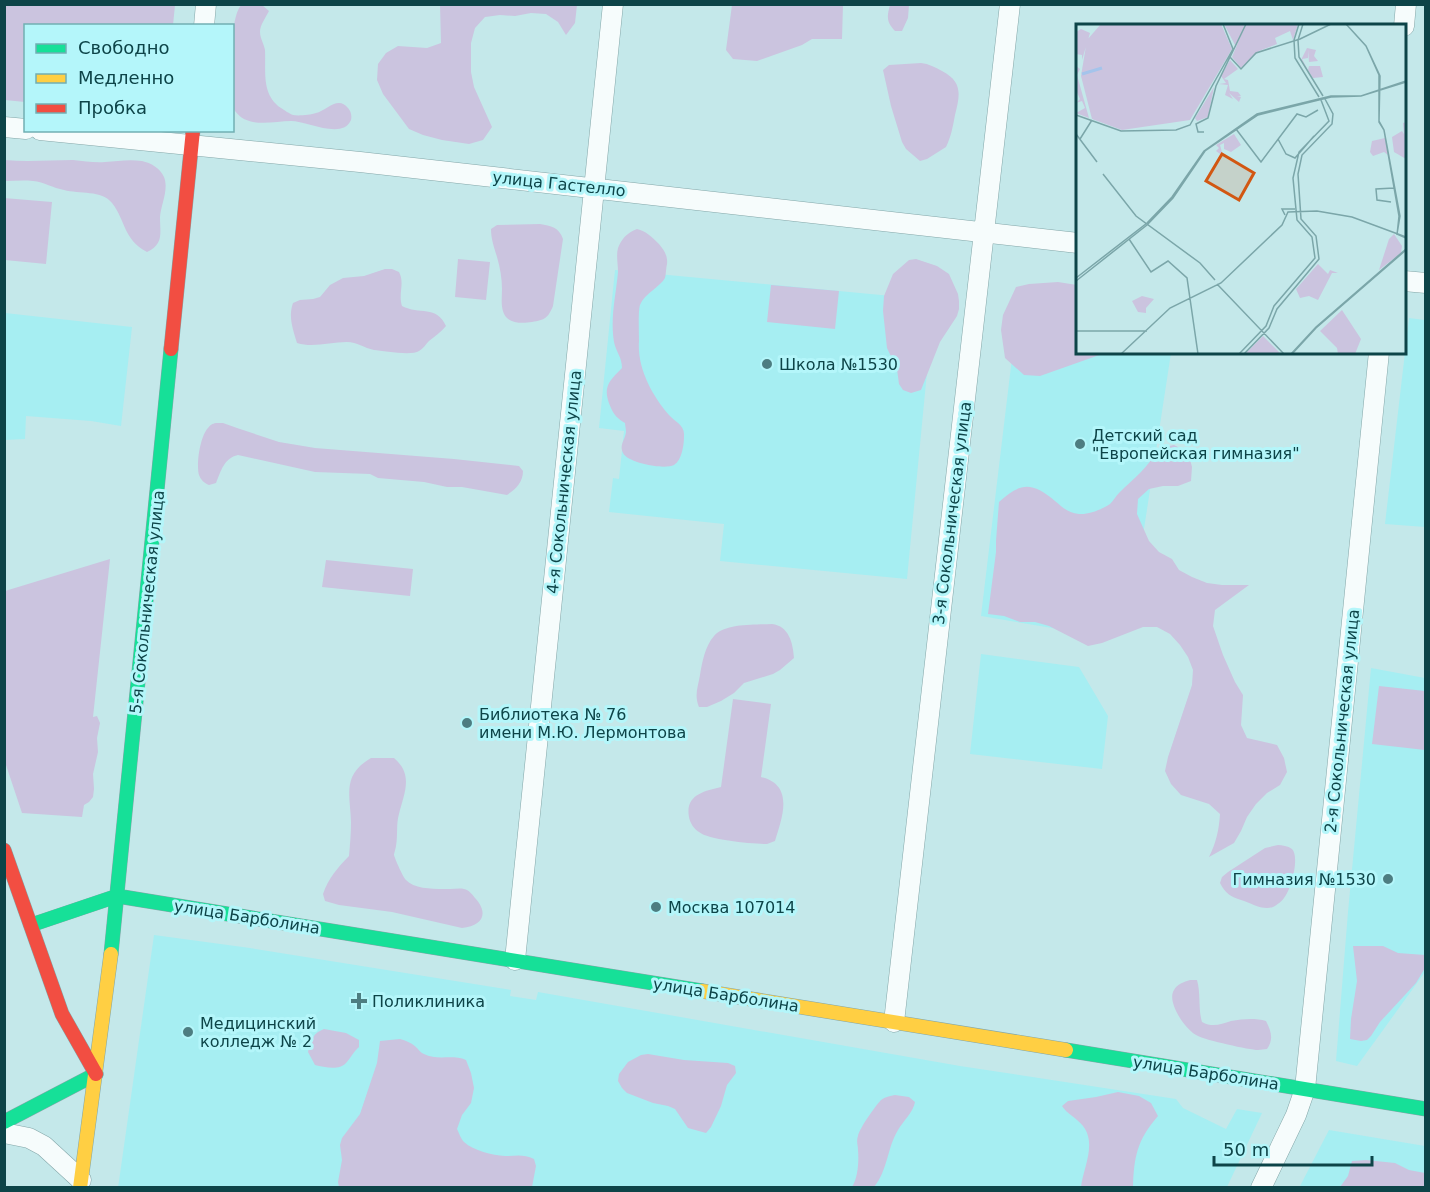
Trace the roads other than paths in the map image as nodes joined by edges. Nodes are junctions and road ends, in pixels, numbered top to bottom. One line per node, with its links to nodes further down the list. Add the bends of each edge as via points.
1 (206, 4): 5 (street)
2 (613, 4): 11 (street, 4-я Сокольническая улица)
3 (1010, 4): 12 (street, 3-я Сокольническая улица)
4 (1406, 4): 6 (street)
5 (204, 24)
6 (1404, 24)
7 (4, 127): 8 (street)
8 (24, 129)
9 (61, 132): 10 (street, улица Гастелло, via 166,142)
10 (193, 138): 11 (street, улица Гастелло, via 360,162); 18 (street, 5-я Сокольническая улица)
11 (594, 188): 12 (street, улица Гастелло); 20 (street, 4-я Сокольническая улица)
12 (984, 233): 13 (street, улица Гастелло); 21 (street, 3-я Сокольническая улица)
13 (1076, 243)
14 (1406, 281): 15 (street)
15 (1425, 283)
16 (1379, 354): 23 (street, 2-я Сокольническая улица)
17 (4, 850): 19 (street)
18 (117, 896): 19 (street, улица Барболина); 20 (street, улица Барболина); 22 (street, 5-я Сокольническая улица)
19 (31, 926): 22 (street, via 62,1014)
20 (515, 960): 21 (street, улица Барболина)
21 (894, 1022): 23 (street, улица Барболина)
22 (96, 1074): 25 (street); 27 (street, 5-я Сокольническая улица)
23 (1305, 1089): 24 (street, улица Барболина); 28 (street, 2-я Сокольническая улица)
24 (1425, 1109)
25 (4, 1122)
26 (4, 1132): 27 (street, via 44,1146)
27 (80, 1184)
28 (1261, 1188)

